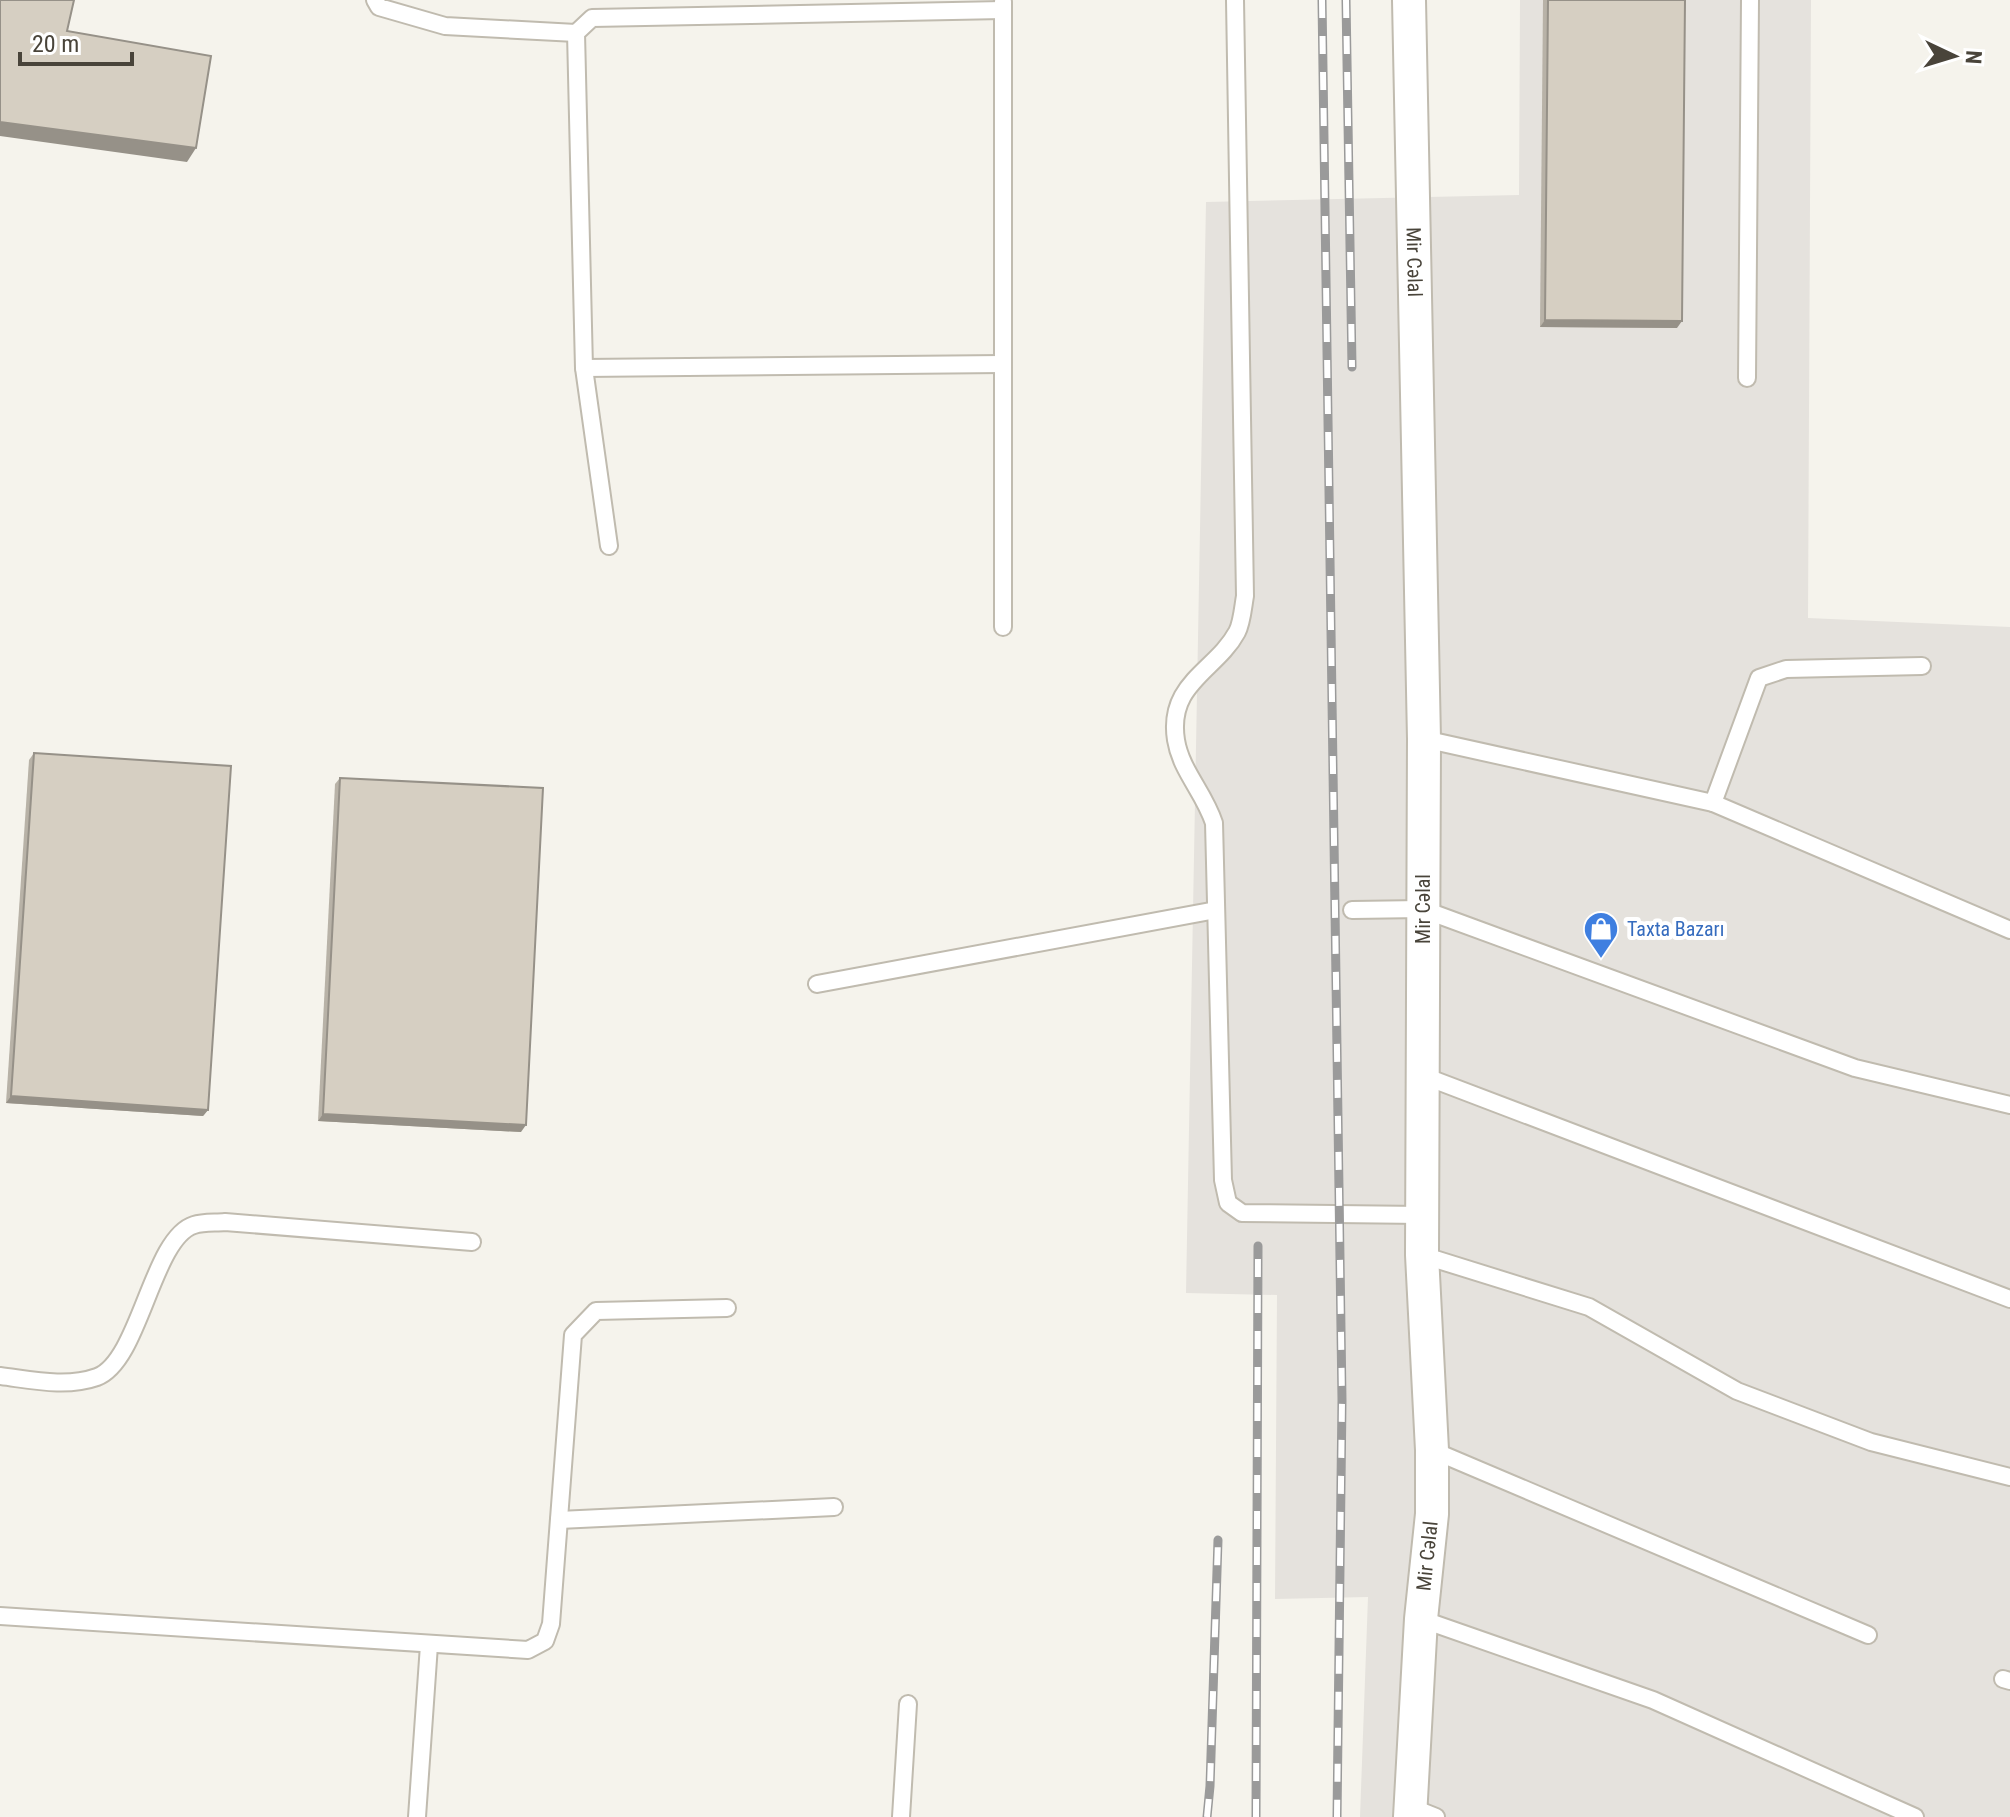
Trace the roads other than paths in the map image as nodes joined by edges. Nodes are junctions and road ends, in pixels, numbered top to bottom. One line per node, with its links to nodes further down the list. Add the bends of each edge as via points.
1 (375, 0): 6 (lane, via 379,7 445,26)
2 (1235, 0): 16 (lane, via 1245,596 1238,631 1187,687 1175,737 1182,763 1207,801 1214,823)
3 (1409, 0): 13 (street, Mir Cəlal)
4 (1750, 0): 9 (lane)
5 (1003, 5): 6 (lane, via 592,18); 7 (lane)
6 (576, 33): 8 (lane)
7 (1003, 364): 8 (lane); 11 (lane)
8 (584, 368): 10 (lane)
9 (1747, 378)
10 (609, 546)
11 (1003, 627)
12 (1922, 666): 14 (lane, via 1786,669 1759,678)
13 (1424, 739): 14 (lane); 15 (street, Mir Cəlal)
14 (1713, 803): 18 (lane)
15 (1422, 909): 17 (lane); 20 (street, Mir Cəlal); 21 (lane, via 1855,1068)
16 (1216, 910): 19 (lane); 22 (lane, via 1223,1180 1228,1203 1242,1213)
17 (1352, 910)
18 (2010, 930)
19 (817, 984)
20 (1424, 1076): 22 (street, Mir Cəlal); 25 (lane)
21 (2010, 1105)
22 (1422, 1215): 24 (street, Mir Cəlal)
23 (472, 1242): 27 (lane, via 225,1222 192,1225 172,1242 122,1353 100,1376 64,1384)
24 (1422, 1255): 28 (street, Mir Cəlal); 29 (lane, via 1589,1307 1737,1391 1871,1442)
25 (2010, 1299)
26 (727, 1308): 31 (lane, via 596,1311 573,1335)
27 (0, 1376)
28 (1432, 1450): 33 (street, Mir Cəlal, via 1432,1514); 34 (lane)
29 (2010, 1477)
30 (834, 1507): 31 (lane)
31 (559, 1520): 35 (lane, via 551,1624 545,1641 528,1650)
32 (0, 1616): 35 (lane)
33 (1421, 1619): 37 (street, Mir Cəlal); 40 (lane, via 1653,1700)
34 (1868, 1635)
35 (429, 1645): 38 (lane)
36 (908, 1704): 39 (lane)
37 (1419, 1814)
38 (417, 1817)
39 (901, 1817)
40 (1915, 1817)

